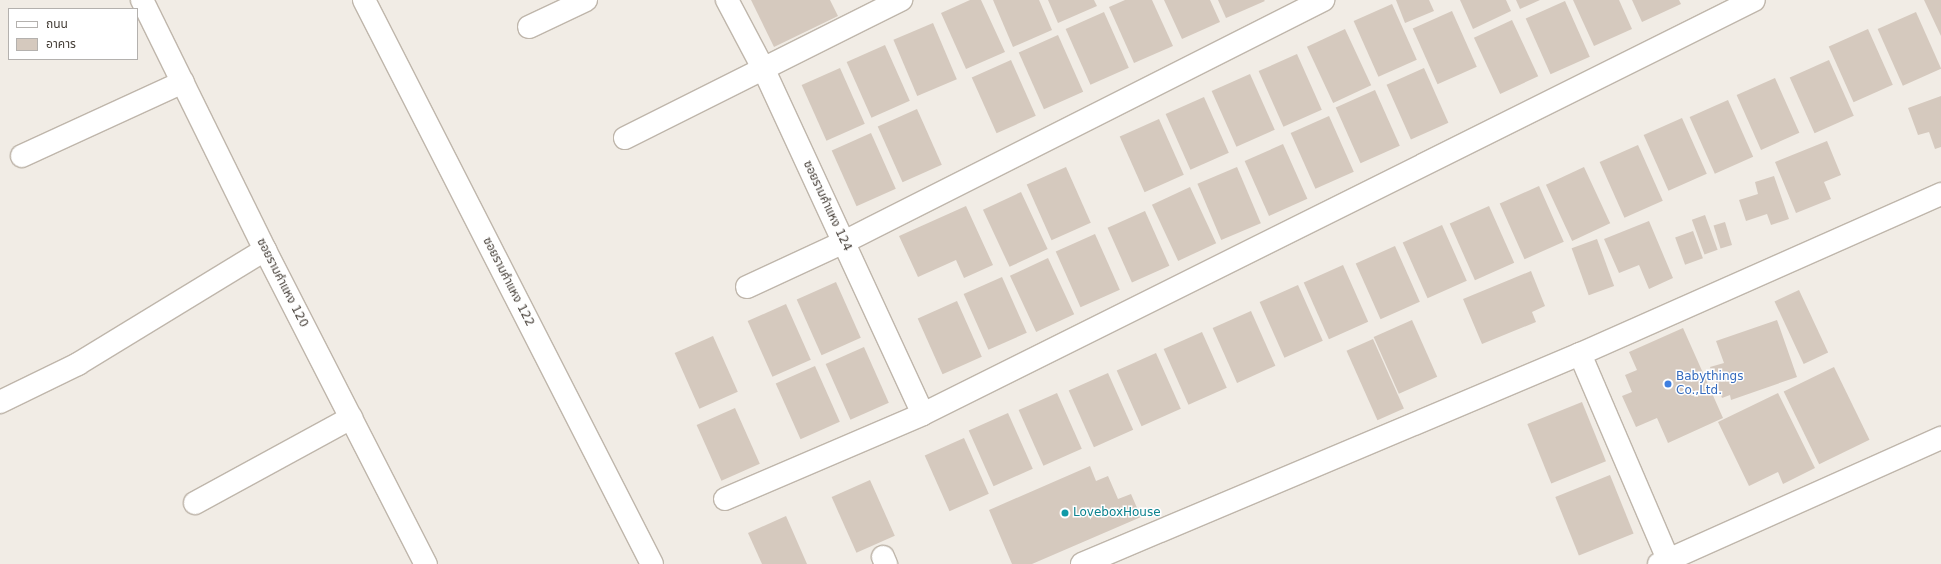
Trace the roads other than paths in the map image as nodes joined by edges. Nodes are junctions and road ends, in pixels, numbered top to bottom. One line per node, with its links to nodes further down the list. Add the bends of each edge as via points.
1 (142, 0): 10 (street, ซอยรามคำแหง 120)
2 (364, 0): 26 (street, ซอยรามคำแหง 122)
3 (586, 0): 8 (street)
4 (727, 0): 9 (street, ซอยรามคำแหง 124)
5 (901, 0): 9 (street)
6 (1323, 0): 14 (street)
7 (1754, 0): 19 (street)
8 (529, 27)
9 (764, 70): 11 (street); 14 (street, ซอยรามคำแหง 124)
10 (183, 82): 12 (street); 15 (street, ซอยรามคำแหง 120)
11 (625, 138)
12 (22, 156)
13 (1941, 194): 17 (street)
14 (844, 242): 16 (street); 19 (street, ซอยรามคำแหง 124)
15 (265, 250): 18 (street, via 78,364); 20 (street, ซอยรามคำแหง 120)
16 (747, 287)
17 (1580, 354): 24 (street); 27 (street)
18 (0, 402)
19 (923, 414): 22 (street)
20 (351, 418): 23 (street); 25 (street, ซอยรามคำแหง 120)
21 (1941, 438): 24 (street)
22 (725, 499)
23 (195, 503)
24 (1666, 563)
25 (426, 564)
26 (652, 564)
27 (1082, 564)

